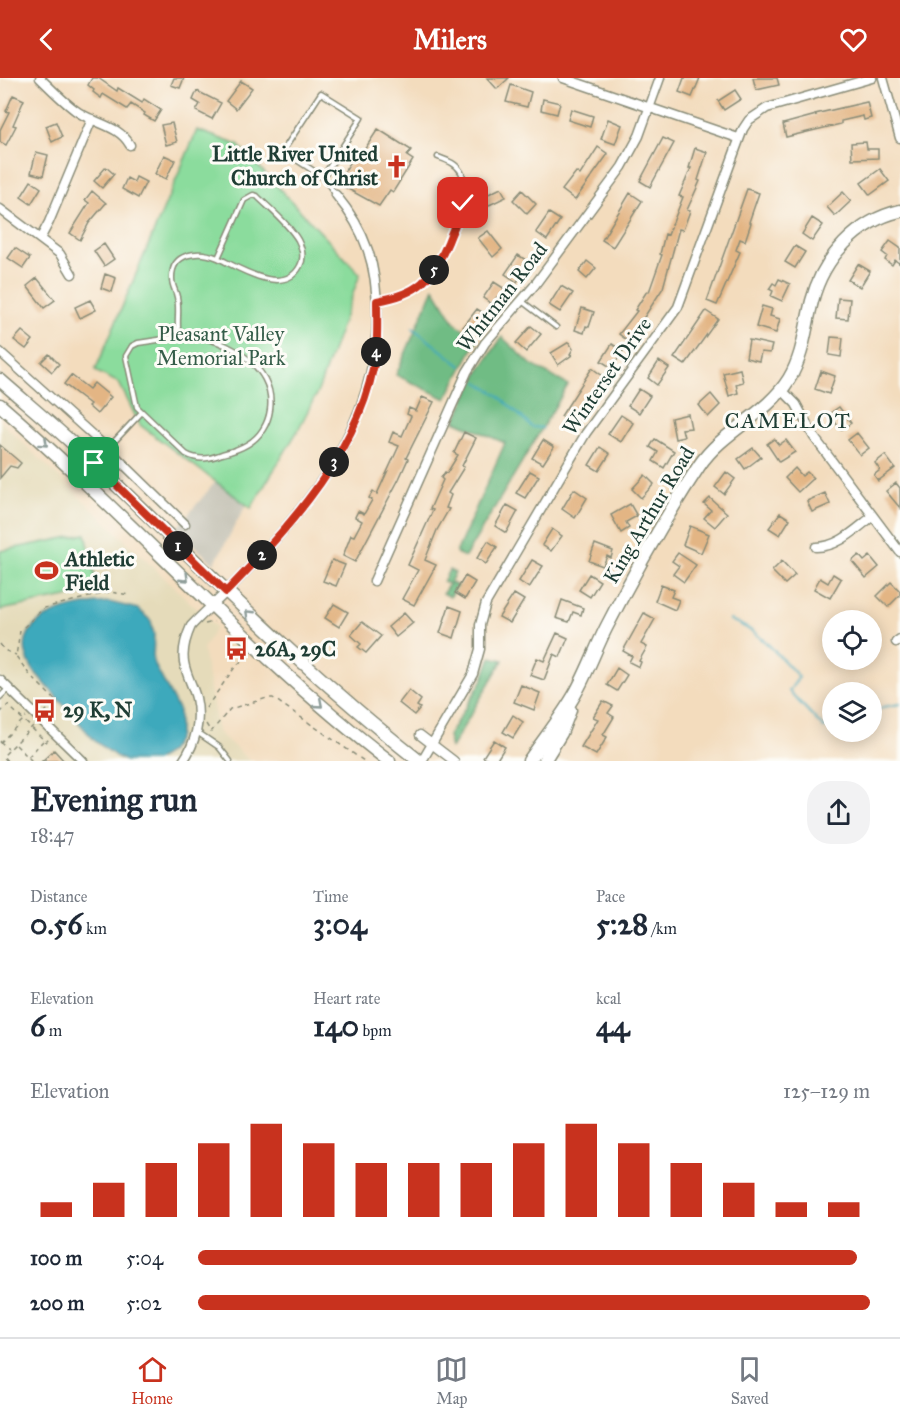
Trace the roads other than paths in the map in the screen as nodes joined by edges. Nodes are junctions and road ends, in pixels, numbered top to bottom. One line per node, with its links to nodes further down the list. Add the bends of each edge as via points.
1 (40, 78): 7 (street)
2 (563, 78): 6 (street)
3 (660, 78): 6 (street, Whitman Road)
4 (872, 78): 8 (street, Winterset Drive, via 767,108 750,120)
5 (883, 78): 9 (street)
6 (649, 107): 8 (street); 20 (street, Whitman Road, via 622,167)
7 (92, 120): 10 (street, via 115,129); 16 (street)
8 (738, 138): 43 (street, Winterset Drive, via 678,307 586,433 486,603 474,674)
9 (900, 138)
10 (130, 145)
11 (438, 157): 19 (lane, via 458,168 465,186 463,203 441,258 426,281 405,294)
12 (323, 177): 12 (lane, via 283,151 321,93 361,118); 13 (lane)
13 (336, 195): 19 (street, via 369,252)
14 (0, 210): 16 (street)
15 (900, 211): 25 (main road, King Arthur Road, via 855,233 829,263 818,282 797,365)
16 (40, 239): 18 (street, via 60,254)
17 (218, 258): 17 (lane, via 263,278 282,280 300,267 303,254 294,234 253,195 244,200); 22 (lane, via 194,253 174,267 171,280 177,298)
18 (72, 274)
19 (377, 301): 35 (street, via 372,371 345,443 297,515)
20 (522, 301): 21 (lane); 34 (street, Whitman Road, via 485,342 467,372)
21 (556, 327)
22 (178, 336): 27 (lane, via 138,343 128,351 130,382); 27 (lane, via 216,341 249,361 268,387 270,406 265,425 248,444 199,459 186,454)
23 (0, 352): 28 (street)
24 (0, 380): 29 (main road)
25 (782, 390): 30 (street, via 796,404 814,437); 39 (main road, King Arthur Road, via 760,412 721,440 699,466 618,606)
26 (0, 405): 36 (main road, one-way to 36, via 85,481)
27 (142, 412): 28 (lane)
28 (108, 449): 29 (lane); 31 (street)
29 (94, 463): 35 (main road)
30 (873, 516): 32 (street, via 838,542); 33 (street)
31 (185, 524)
32 (816, 547)
33 (900, 552)
34 (374, 581)
35 (226, 592): 36 (street); 48 (main road, one-way to 35, via 333,691)
36 (211, 605): 41 (street, via 192,626 184,653 196,698); 47 (main road, one-way to 47, via 308,695)
37 (0, 680): 38 (street)
38 (9, 689): 40 (lane); 44 (street)
39 (575, 694): 50 (main road, King Arthur Road); 51 (main road, King Arthur Road, via 565,724)
40 (0, 698)
41 (197, 732): 45 (street); 46 (lane, via 219,747)
42 (420, 735): 43 (street)
43 (432, 745): 48 (street, Winterset Drive); 49 (street)
44 (83, 761)
45 (183, 761)
46 (230, 761)
47 (389, 761)
48 (420, 761)
49 (454, 761)
50 (529, 761)
51 (544, 761)

